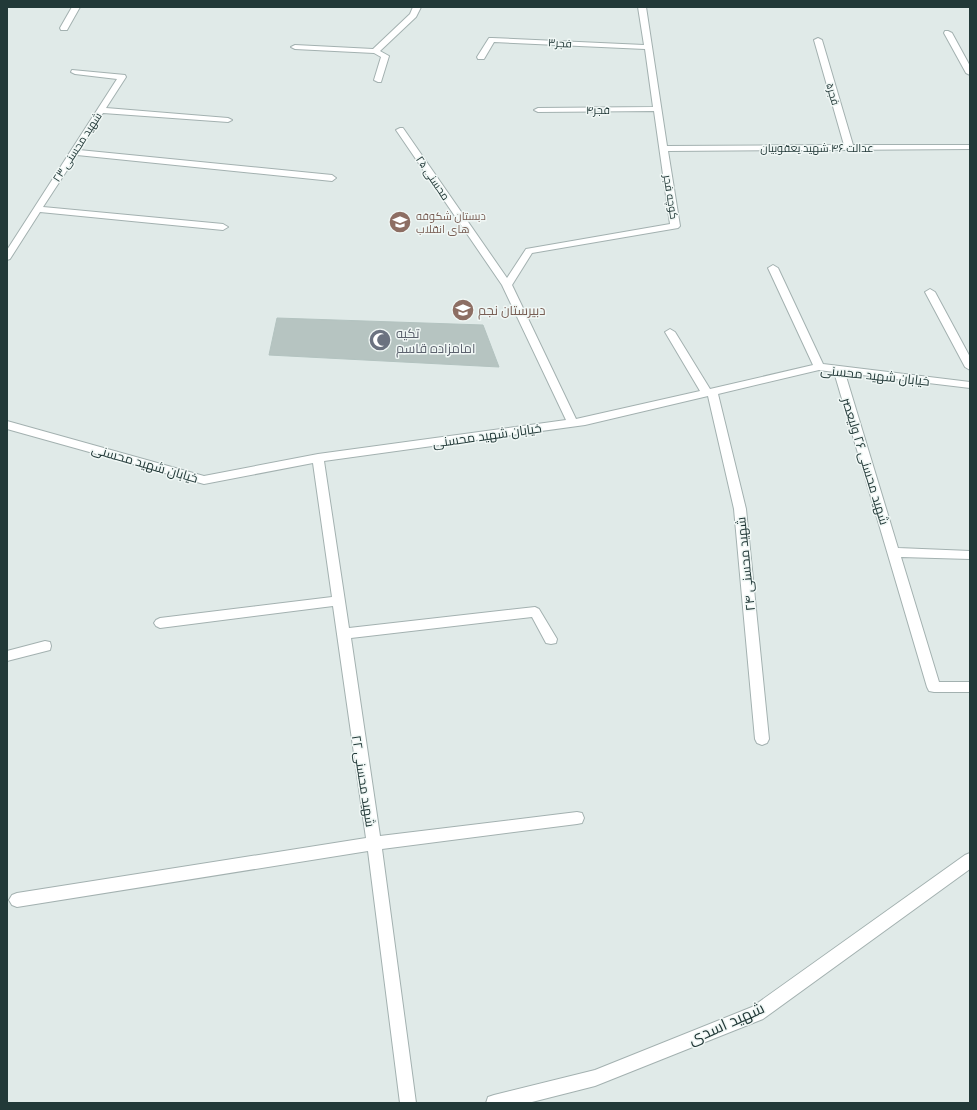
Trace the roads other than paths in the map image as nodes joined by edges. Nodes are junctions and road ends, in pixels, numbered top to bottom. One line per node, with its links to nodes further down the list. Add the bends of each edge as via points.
1 (76, 7): 4 (street)
2 (416, 7): 9 (street, via 413,15)
3 (642, 7): 8 (street, کوچه فجر)
4 (64, 28)
5 (948, 33): 12 (street)
6 (818, 40): 20 (street, فجر۵)
7 (295, 47): 9 (street)
8 (648, 47): 10 (street, فجر۳, via 492,40); 16 (street, کوچه فجر)
9 (375, 50): 13 (street, via 385,56)
10 (481, 57)
11 (75, 72): 14 (street, شهید محسنی ۲۳, via 122,77)
12 (970, 73)
13 (378, 80)
14 (101, 110): 17 (street); 22 (street, شهید محسنی ۲۳)
15 (538, 110): 16 (street, فجر۴)
16 (658, 110): 21 (street, کوچه فجر)
17 (228, 120)
18 (400, 130): 28 (street, محسنی ۲۵)
19 (970, 147): 20 (street, عدالت ۴۶ شهید یعقوبیان)
20 (848, 148): 21 (street, عدالت ۴۶ شهید یعقوبیان)
21 (663, 149): 28 (street, کوچه فجر, via 675,226 529,251)
22 (74, 152): 23 (street); 24 (street, شهید محسنی ۲۳)
23 (332, 178)
24 (37, 209): 25 (street); 26 (street, شهید محسنی ۲۳)
25 (223, 227)
26 (7, 257)
27 (773, 268): 31 (street)
28 (507, 285): 36 (street, محسنی ۲۵)
29 (930, 292): 32 (street)
30 (670, 332): 35 (street, شهید محسنی ۲۴)
31 (819, 367): 33 (street, خیابان شهید محسنی); 35 (street, خیابان شهید محسنی)
32 (970, 367)
33 (839, 370): 34 (street, خیابان شهید محسنی); 40 (street, شهید محسنی ۲۶ ولیعصر)
34 (970, 385)
35 (709, 393): 36 (street, خیابان شهید محسنی); 49 (street, شهید محسنی ۲۴, via 740,508)
36 (573, 423): 39 (street, خیابان شهید محسنی)
37 (12, 426): 38 (street); 39 (street, خیابان شهید محسنی, via 204,480)
38 (7, 435)
39 (318, 458): 42 (street, شهید محسنی ۲۲)
40 (894, 552): 41 (street); 48 (street, شهید محسنی ۲۶ ولیعصر, via 934,687)
41 (970, 554)
42 (338, 601): 43 (street); 44 (street, شهید محسنی ۲۲)
43 (160, 623)
44 (343, 634): 45 (street, via 536,612); 51 (street, شهید محسنی ۲۲)
45 (550, 639)
46 (45, 646): 47 (street)
47 (7, 656)
48 (970, 687)
49 (762, 739)
50 (577, 818): 51 (street)
51 (374, 843): 53 (street); 54 (street, شهید محسنی ۲۲)
52 (970, 860): 55 (street, شهید اسدی, via 757,1013 595,1078)
53 (17, 900)
54 (408, 1103)
55 (494, 1103)

